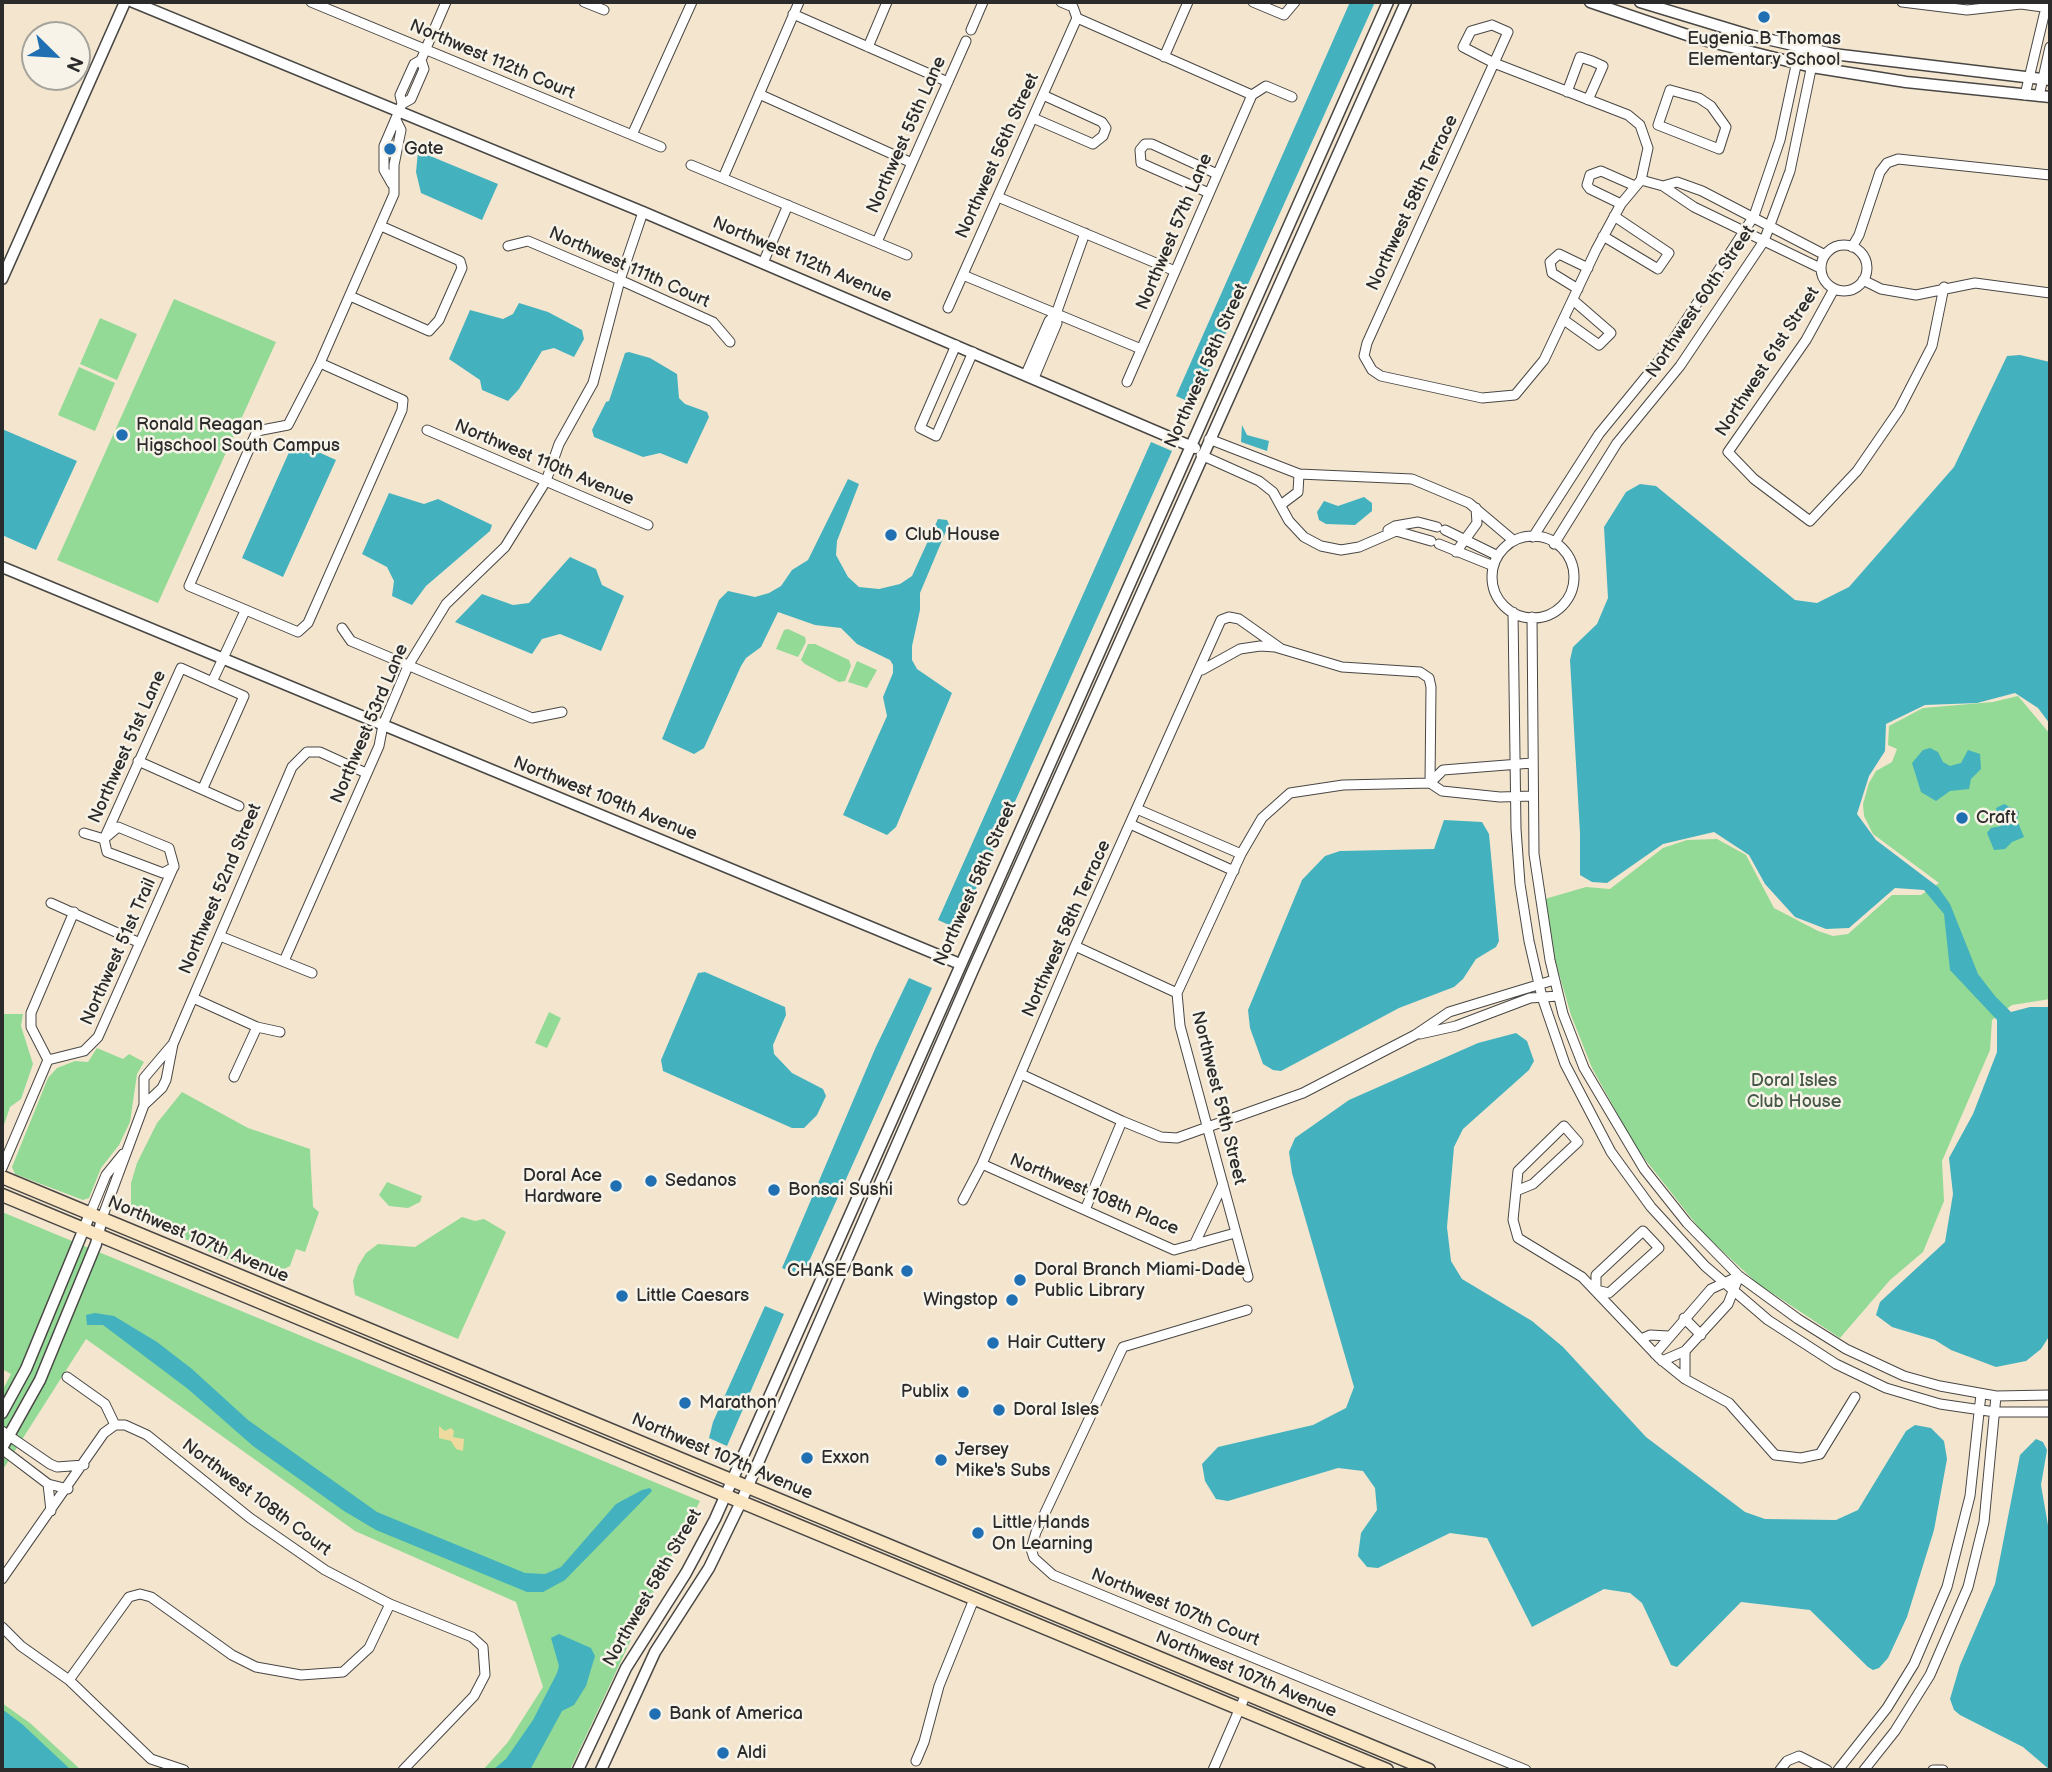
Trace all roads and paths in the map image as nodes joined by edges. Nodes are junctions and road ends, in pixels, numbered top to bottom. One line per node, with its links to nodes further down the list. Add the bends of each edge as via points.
1 (125, 2): 89 (street)
2 (133, 2): 51 (street, Northwest 112th Avenue)
3 (311, 2): 33 (street, Northwest 112th Court)
4 (446, 2): 33 (street)
5 (584, 2): 22 (street)
6 (692, 2): 54 (street)
7 (799, 2): 24 (street)
8 (887, 2): 30 (street)
9 (981, 2): 26 (street)
10 (1061, 2): 25 (street, via 1073,7)
11 (1188, 2): 36 (street)
12 (1253, 2): 20 (street)
13 (1295, 2): 20 (street, via 1286,15)
14 (1388, 2): 110 (street, Northwest 58th Street)
15 (1406, 2): 109 (street, Northwest 58th Street)
16 (1590, 2): 23 (street)
17 (1633, 2): 23 (street)
18 (1640, 2): 29 (street)
19 (1902, 2): 21 (street, via 1967,10 2021,4)
20 (1271, 6)
21 (2048, 7): 27 (street)
22 (604, 10)
23 (1615, 11): 35 (street)
24 (793, 14): 30 (street); 44 (street)
25 (1077, 18): 36 (street); 46 (street, Northwest 56th Street)
26 (971, 30)
27 (2045, 30): 40 (street)
28 (966, 41): 42 (street, Northwest 55th Lane)
29 (1780, 43): 31 (street); 35 (street)
30 (869, 47): 42 (street)
31 (1800, 47): 34 (street); 38 (street, Northwest 60th Street)
32 (2050, 47): 41 (street)
33 (425, 49): 51 (street, via 400,94); 54 (street, Northwest 112th Court)
34 (1815, 50): 39 (street, Northwest 60th Street); 40 (street)
35 (1760, 55): 38 (street)
36 (1164, 57): 47 (street)
37 (1494, 63): 37 (street, Northwest 58th Terrace, via 1463,47 1471,31 1492,25 1508,32); 43 (street); 100 (street, Northwest 58th Terrace, via 1364,356 1381,376 1482,398 1515,395 1544,360)
38 (1797, 64): 39 (street); 57 (street, Northwest 60th Street)
39 (1812, 67): 45 (street); 58 (street, Northwest 60th Street)
40 (2029, 78): 41 (street); 45 (street)
41 (2046, 80): 49 (street)
42 (948, 82): 59 (street, Northwest 55th Lane)
43 (1567, 92): 50 (street); 50 (street, via 1580,57 1591,61 1603,66)
44 (759, 94): 59 (street); 63 (street)
45 (2025, 94): 49 (street)
46 (1043, 95): 52 (street, Northwest 56th Street); 52 (street, via 1102,122 1106,128 1103,136 1093,144)
47 (1252, 95): 48 (street, via 1266,86); 61 (street, Northwest 57th Lane)
48 (1292, 97)
49 (2045, 97)
50 (1588, 100): 55 (street, via 1628,115 1640,124)
51 (399, 112): 70 (street, Northwest 112th Avenue); 73 (street, via 394,194)
52 (1033, 118): 67 (street, Northwest 56th Street)
53 (1658, 125): 53 (street, via 1670,90 1699,98 1726,127 1719,149); 55 (street)
54 (632, 135): 56 (street, Northwest 112th Court)
55 (1646, 137): 64 (street, via 1648,148)
56 (661, 147)
57 (1776, 153): 58 (street); 72 (street, Northwest 60th Street)
58 (1793, 157): 74 (street, Northwest 60th Street)
59 (912, 163): 79 (street, Northwest 55th Lane)
60 (691, 165): 63 (street)
61 (1217, 174): 66 (street, Northwest 57th Lane); 66 (street, via 1152,144 1140,150 1141,163)
62 (2050, 175): 81 (street, via 1898,159 1880,172)
63 (723, 178): 69 (street)
64 (1638, 183): 65 (street); 68 (street); 68 (street, via 1601,171 1590,175 1590,189)
65 (1664, 186): 72 (street, via 1677,182); 75 (street, via 1694,207)
66 (1209, 193): 87 (street, Northwest 57th Lane)
67 (998, 197): 76 (street); 88 (street, Northwest 56th Street)
68 (1621, 204): 71 (street)
69 (788, 205): 79 (street); 84 (street)
70 (643, 212): 84 (street, Northwest 112th Avenue); 90 (street, Northwest 53rd Lane)
71 (1614, 216): 77 (street); 77 (street, via 1669,253 1658,269)
72 (1754, 216): 74 (street); 75 (street, Northwest 60th Street)
73 (381, 226): 96 (street); 96 (street, via 460,261 462,268 439,320 429,331)
74 (1771, 226): 78 (street, Northwest 60th Street); 83 (street)
75 (1746, 231): 78 (street); 118 (street, Northwest 60th Street, via 1662,357 1599,435)
76 (1085, 233): 87 (street); 99 (street)
77 (1603, 236): 85 (street)
78 (1764, 241): 86 (street); 121 (street, Northwest 60th Street, via 1680,366 1617,443)
79 (877, 242): 82 (street)
80 (508, 246): 90 (street, Northwest 111th Court, via 528,241)
81 (1852, 247): 83 (street, via 1837,246); 91 (street, via 1864,257)
82 (907, 255)
83 (1825, 255): 86 (street)
84 (763, 263): 102 (street, Northwest 112th Avenue)
85 (1588, 268): 93 (street); 93 (street, via 1559,254 1550,262 1556,277)
86 (1820, 268): 94 (street, via 1824,281)
87 (1175, 271): 103 (street, Northwest 57th Lane)
88 (963, 275): 98 (street, Northwest 56th Street); 99 (street)
89 (2, 279)
90 (620, 280): 101 (street, Northwest 111th Court, via 713,322); 113 (street, Northwest 53rd Lane, via 593,383 559,444)
91 (1863, 280): 92 (street, via 1881,289 1916,295); 94 (street, via 1847,291)
92 (1944, 287): 94 (street, Northwest 61st Street, via 1932,346 1905,397 1857,471 1810,521 1754,479 1728,452); 95 (street, via 1975,283)
93 (1578, 289): 97 (street)
94 (1834, 289)
95 (2050, 293)
96 (350, 296): 105 (street)
97 (1573, 300): 100 (street); 100 (street, via 1611,333 1598,345)
98 (948, 308)
99 (1056, 314): 103 (street); 106 (street, via 1057,323)
100 (1564, 320)
101 (730, 342)
102 (956, 345): 104 (street, Northwest 112th Avenue); 104 (street, via 920,428 936,436)
103 (1141, 349): 107 (street, Northwest 57th Lane)
104 (973, 352): 106 (street, Northwest 112th Avenue)
105 (320, 363): 125 (street, via 288,425 257,431 189,586); 125 (street, via 403,400 402,410 307,623 298,632)
106 (1030, 376): 110 (street, Northwest 112th Avenue)
107 (1127, 382)
108 (427, 430): 113 (street, Northwest 110th Avenue)
109 (1209, 439): 110 (street); 111 (street, Northwest 58th Street); 112 (street)
110 (1191, 444): 111 (street, Northwest 112th Avenue); 158 (street, Northwest 58th Street)
111 (1202, 455): 114 (street, Northwest 112th Avenue, via 1259,481); 159 (street, Northwest 58th Street)
112 (1299, 474): 114 (street, via 1298,492); 115 (street, via 1412,479)
113 (546, 481): 116 (street, Northwest 110th Avenue); 131 (street, Northwest 53rd Lane, via 505,547 446,604)
114 (1282, 504): 117 (street, Northwest 112th Avenue, via 1289,521 1321,547 1359,547)
115 (1476, 509): 119 (street, via 1477,523); 120 (street)
116 (648, 525)
117 (1378, 537): 119 (street, Northwest 112th Avenue, via 1395,526 1418,522); 122 (street, Northwest 112th Avenue, via 1396,531)
118 (1533, 537): 120 (street); 121 (street)
119 (1464, 539): 122 (street); 123 (street, Northwest 112th Avenue)
120 (1514, 541): 123 (street)
121 (1554, 544): 127 (street, via 1571,563 1574,587 1565,605)
122 (1456, 552): 123 (street, Northwest 112th Avenue)
123 (1493, 560): 126 (street, via 1493,588)
124 (2, 567): 130 (street, Northwest 109th Avenue)
125 (245, 611): 130 (street)
126 (1513, 612): 127 (street); 137 (street)
127 (1532, 617): 138 (street)
128 (342, 628): 131 (street, via 351,641)
129 (1280, 648): 132 (street, via 1240,649); 132 (street, Northwest 58th Terrace, via 1229,617 1221,620); 140 (street, via 1342,667 1420,671 1429,678)
130 (224, 659): 133 (street); 135 (street, Northwest 109th Avenue)
131 (408, 666): 134 (street, via 532,719); 135 (street, Northwest 53rd Lane)
132 (1201, 671): 145 (street, Northwest 58th Terrace)
133 (212, 682): 136 (street, Northwest 51st Lane, via 181,668); 141 (street, via 244,696)
134 (562, 712)
135 (383, 725): 139 (street, Northwest 53rd Lane); 158 (street, Northwest 109th Avenue)
136 (138, 761): 141 (street); 148 (street, Northwest 51st Lane)
137 (1515, 763): 138 (street); 140 (street, via 1443,770); 142 (street)
138 (1532, 763): 143 (street)
139 (366, 774): 154 (street, Northwest 52nd Street, via 320,752 307,752 292,767); 157 (street, Northwest 53rd Lane)
140 (1430, 783): 142 (street, via 1442,791); 149 (street, Northwest 59th Street, via 1290,793 1262,818)
141 (203, 788): 144 (street)
142 (1516, 796): 143 (street); 162 (street, via 1520,884)
143 (1532, 796): 161 (street, via 1537,887)
144 (239, 806)
145 (1137, 809): 146 (street, Northwest 58th Terrace); 149 (street)
146 (1130, 824): 151 (street); 156 (street, Northwest 58th Terrace)
147 (84, 833): 148 (street)
148 (104, 839): 150 (street, via 107,852 163,873); 150 (street, via 118,827 169,848)
149 (1241, 855): 151 (street, Northwest 59th Street)
150 (174, 866): 155 (street, Northwest 51st Trail)
151 (1234, 871): 163 (street, Northwest 59th Street)
152 (51, 903): 153 (street)
153 (74, 912): 155 (street); 171 (street, via 31,1013 31,1027)
154 (220, 936): 157 (street); 166 (street, Northwest 52nd Street)
155 (140, 943): 171 (street, Northwest 51st Trail, via 98,1037 84,1051)
156 (1075, 946): 163 (street); 174 (street, Northwest 58th Terrace)
157 (285, 961): 160 (street)
158 (960, 964): 159 (street, Northwest 109th Avenue); 219 (street, Northwest 58th Street)
159 (973, 970): 221 (street, Northwest 58th Street)
160 (312, 973)
161 (1554, 980): 162 (street); 164 (street)
162 (1538, 984): 165 (street); 169 (street, via 1448,1012)
163 (1177, 993): 178 (street, Northwest 59th Street, via 1180,1026)
164 (1558, 996): 165 (street); 192 (street, via 1584,1068 1644,1169 1687,1223)
165 (1542, 997): 169 (street); 194 (street, via 1573,1083 1611,1152 1651,1207)
166 (193, 998): 167 (street); 170 (street, Northwest 52nd Street)
167 (257, 1027): 168 (street); 175 (street)
168 (280, 1032)
169 (1415, 1035): 178 (street, via 1303,1093)
170 (173, 1044): 172 (street, Northwest 52nd Street); 173 (street, Northwest 52nd Street)
171 (48, 1060): 180 (street)
172 (152, 1065): 173 (street); 176 (street, Northwest 52nd Street, via 144,1078)
173 (168, 1072): 176 (street, Northwest 52nd Street, via 162,1088)
174 (1021, 1074): 177 (street); 179 (street, Northwest 58th Terrace)
175 (234, 1077)
176 (144, 1105): 187 (street, Northwest 52nd Street, via 125,1153 106,1175)
177 (1122, 1121): 178 (street, via 1161,1137 1177,1138); 186 (street)
178 (1209, 1128): 182 (street, Northwest 59th Street)
179 (982, 1164): 185 (street, Northwest 58th Terrace); 186 (street, Northwest 108th Place)
180 (2, 1168)
181 (2, 1177): 187 (main road, Northwest 107th Avenue)
182 (1223, 1184): 189 (street, Northwest 59th Street); 191 (street)
183 (1516, 1191): 183 (street, via 1533,1184 1578,1142 1564,1126 1521,1167); 195 (street, via 1513,1220 1518,1238 1571,1269)
184 (2, 1195): 188 (main road, Northwest 107th Avenue)
185 (963, 1200)
186 (1085, 1210): 191 (street, Northwest 108th Place, via 1174,1250)
187 (96, 1216): 188 (street, Northwest 52nd Street); 190 (street, Northwest 52nd Street); 219 (main road, Northwest 107th Avenue)
188 (85, 1229): 190 (main road, Northwest 107th Avenue); 213 (street, Northwest 52nd Street, via 26,1369)
189 (1235, 1233): 191 (street, Northwest 108th Place); 193 (street, Northwest 59th Street)
190 (98, 1235): 215 (street, Northwest 52nd Street, via 40,1380); 223 (main road, Northwest 107th Avenue)
191 (1194, 1245)
192 (1740, 1276): 194 (street); 196 (street); 206 (street, via 1798,1319 1865,1359 1904,1376)
193 (1248, 1277)
194 (1722, 1282): 196 (street); 198 (street)
195 (1596, 1290): 195 (street, via 1609,1293 1658,1248 1643,1231 1596,1275); 201 (street)
196 (1733, 1292): 199 (street); 210 (street, via 1852,1373 1922,1400)
197 (1247, 1310): 242 (street, Northwest 107th Court, via 1123,1347 1036,1532 1031,1549 1034,1558 1053,1575)
198 (1684, 1318): 199 (street); 200 (street)
199 (1701, 1335): 202 (street)
200 (1668, 1336): 201 (street); 203 (street)
201 (1641, 1339): 203 (street)
202 (1685, 1351): 203 (street); 205 (street)
203 (1658, 1358): 205 (street)
204 (67, 1377): 214 (street, via 105,1404)
205 (1685, 1379): 209 (street, via 1728,1404 1775,1455 1809,1458 1824,1448)
206 (1981, 1394): 208 (street); 210 (street)
207 (2050, 1395): 208 (street)
208 (1996, 1396): 211 (street)
209 (1855, 1397)
210 (1979, 1411): 211 (street); 245 (street, via 1970,1496 1947,1587 1914,1664 1887,1708)
211 (1995, 1412): 212 (street); 246 (street, via 1982,1539 1960,1609 1917,1698)
212 (2050, 1412)
213 (2, 1413)
214 (120, 1425): 217 (street, via 104,1433); 228 (street, Northwest 108th Court, via 147,1435 250,1518 325,1570)
215 (6, 1433): 216 (street, Northwest 52nd Street); 218 (street)
216 (2, 1448): 220 (street)
217 (85, 1465): 218 (street); 222 (street)
218 (54, 1466): 220 (street); 222 (street)
219 (733, 1480): 221 (main road, Northwest 107th Avenue); 223 (street, Northwest 58th Street)
220 (45, 1481): 222 (street); 225 (street)
221 (747, 1487): 224 (street, Northwest 58th Street); 231 (main road, Northwest 107th Avenue)
222 (68, 1489): 225 (street)
223 (726, 1496): 224 (main road, Northwest 107th Avenue); 237 (street, Northwest 58th Street, via 687,1573 626,1668)
224 (741, 1502): 227 (main road, Northwest 107th Avenue); 238 (street, Northwest 58th Street, via 709,1568 655,1652)
225 (51, 1511): 226 (street)
226 (2, 1579)
227 (974, 1599): 232 (main road, Northwest 107th Avenue); 233 (street, via 939,1686)
228 (390, 1604): 230 (street, via 369,1648 343,1672 301,1675 256,1667 232,1655 151,1597 140,1594 128,1597); 236 (street, Northwest 108th Court, via 472,1637 483,1647 485,1675 474,1696)
229 (2, 1627): 230 (street)
230 (69, 1680): 234 (street, via 150,1759)
231 (1246, 1694): 232 (street); 241 (main road, Northwest 107th Avenue)
232 (1239, 1709): 239 (street); 240 (main road, Northwest 107th Avenue)
233 (916, 1761)
234 (171, 1769): 235 (street)
235 (184, 1770)
236 (403, 1770)
237 (578, 1770)
238 (601, 1770)
239 (1213, 1770)
240 (1387, 1770)
241 (1429, 1770)
242 (1525, 1770)
243 (1780, 1770): 244 (street, via 1799,1756)
244 (1827, 1770)
245 (1838, 1770)
246 (1864, 1770)
247 (1933, 1770): 248 (street)
248 (1943, 1770)

